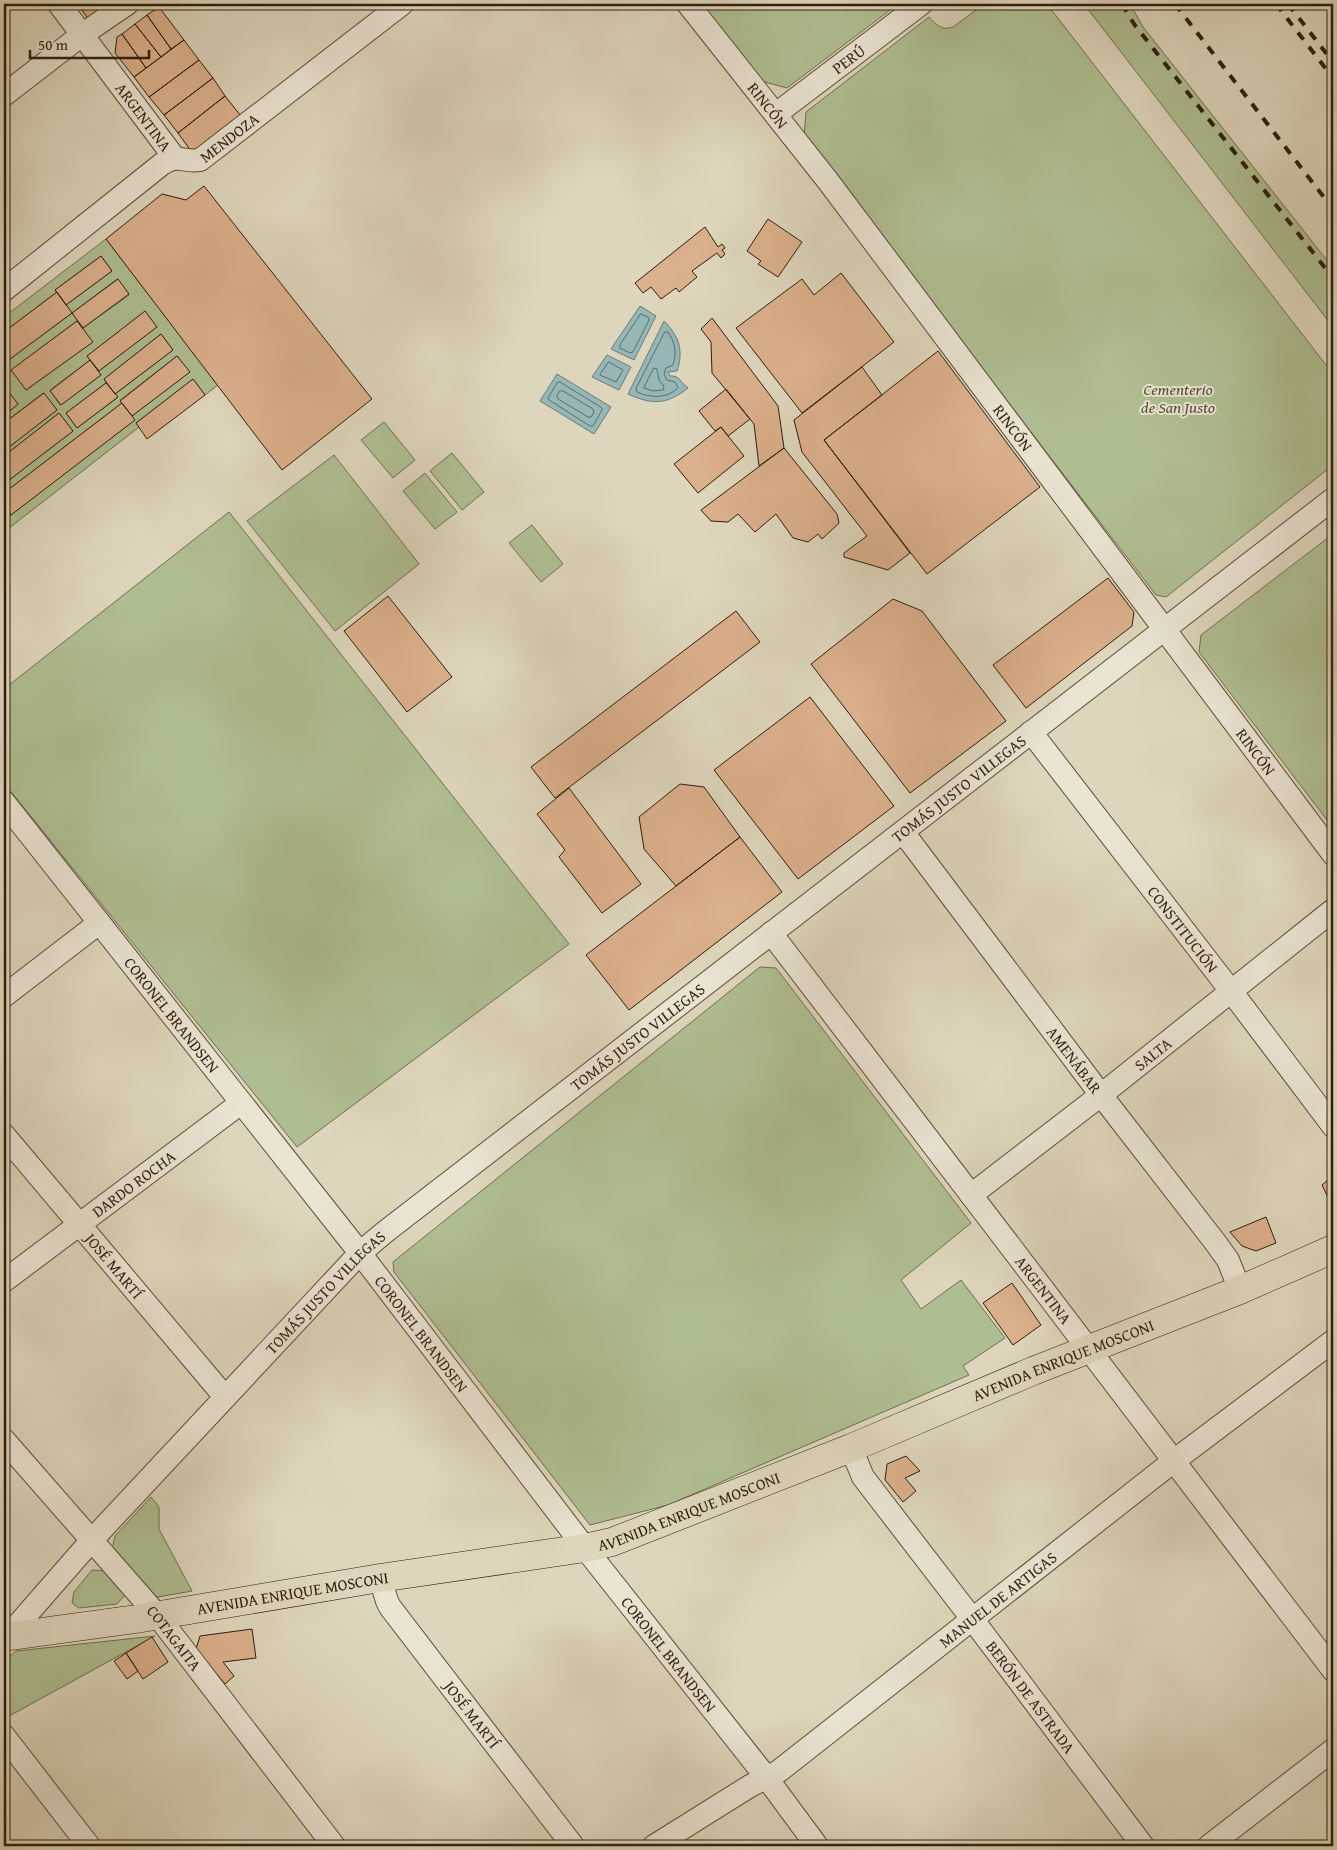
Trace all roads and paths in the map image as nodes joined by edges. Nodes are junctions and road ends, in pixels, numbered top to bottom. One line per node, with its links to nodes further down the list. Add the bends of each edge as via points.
1 (59, 4): 6 (street, ARGENTINA)
2 (127, 4): 6 (street)
3 (402, 4): 9 (street, MENDOZA, via 200,160)
4 (688, 4): 8 (street, RINCÓN)
5 (921, 4): 8 (street, PERÚ)
6 (83, 34): 7 (street); 9 (street, ARGENTINA)
7 (4, 95)
8 (776, 114): 12 (street, RINCÓN)
9 (174, 158): 10 (street, MENDOZA, via 162,164)
10 (4, 290)
11 (1333, 499): 12 (street, TOMÁS JUSTO VILLEGAS)
12 (1164, 629): 13 (street, TOMÁS JUSTO VILLEGAS); 16 (street, RINCÓN)
13 (1030, 732): 15 (street, TOMÁS JUSTO VILLEGAS); 20 (street, CONSTITUCIÓN)
14 (4, 802): 18 (street, CORONEL BRANDSEN)
15 (902, 832): 19 (street, TOMÁS JUSTO VILLEGAS); 22 (street, AMENÁBAR)
16 (1333, 854)
17 (1333, 910): 20 (street, SALTA)
18 (99, 923): 21 (street); 23 (street, CORONEL BRANDSEN)
19 (771, 933): 26 (street, ARGENTINA); 29 (street, TOMÁS JUSTO VILLEGAS)
20 (1231, 991): 22 (street, SALTA); 24 (street, CONSTITUCIÓN)
21 (4, 996)
22 (1101, 1095): 26 (street, SALTA); 31 (street, AMENÁBAR, via 1228,1260)
23 (241, 1103): 27 (street, DARDO ROCHA); 29 (street, CORONEL BRANDSEN)
24 (1333, 1126)
25 (4, 1135): 27 (street, JOSÉ MARTÍ)
26 (971, 1195): 33 (street, ARGENTINA)
27 (80, 1225): 30 (street, DARDO ROCHA); 34 (street, JOSÉ MARTÍ)
28 (1333, 1249): 31 (main road, AVENIDA ENRIQUE MOSCONI)
29 (360, 1254): 34 (street, TOMÁS JUSTO VILLEGAS); 39 (street, CORONEL BRANDSEN)
30 (4, 1281)
31 (1240, 1290): 33 (main road, AVENIDA ENRIQUE MOSCONI)
32 (1333, 1341): 37 (street, MANUEL DE ARTIGAS)
33 (1090, 1350): 36 (main road, AVENIDA ENRIQUE MOSCONI); 37 (street, ARGENTINA)
34 (225, 1397): 38 (street, TOMÁS JUSTO VILLEGAS)
35 (4, 1440): 38 (street, COTAGAITA)
36 (851, 1448): 39 (main road, AVENIDA ENRIQUE MOSCONI, via 641,1532); 42 (street, BERÓN DE ASTRADA, via 863,1477)
37 (1175, 1460): 42 (street, MANUEL DE ARTIGAS); 44 (street, ARGENTINA)
38 (92, 1541): 41 (street, COTAGAITA); 43 (street, TOMÁS JUSTO VILLEGAS)
39 (585, 1548): 40 (main road, AVENIDA ENRIQUE MOSCONI); 47 (street, CORONEL BRANDSEN)
40 (380, 1578): 41 (main road, AVENIDA ENRIQUE MOSCONI); 50 (street, JOSÉ MARTÍ, via 390,1607)
41 (157, 1615): 43 (main road, AVENIDA ENRIQUE MOSCONI); 49 (street, COTAGAITA)
42 (973, 1620): 47 (street, MANUEL DE ARTIGAS); 53 (street, BERÓN DE ASTRADA)
43 (5, 1638)
44 (1333, 1670)
45 (4, 1736): 48 (street)
46 (1333, 1750): 54 (street)
47 (766, 1778): 51 (street, MANUEL DE ARTIGAS); 52 (street, CORONEL BRANDSEN)
48 (89, 1846)
49 (334, 1846)
50 (573, 1846)
51 (654, 1846)
52 (817, 1846)
53 (1143, 1846)
54 (1209, 1846)

